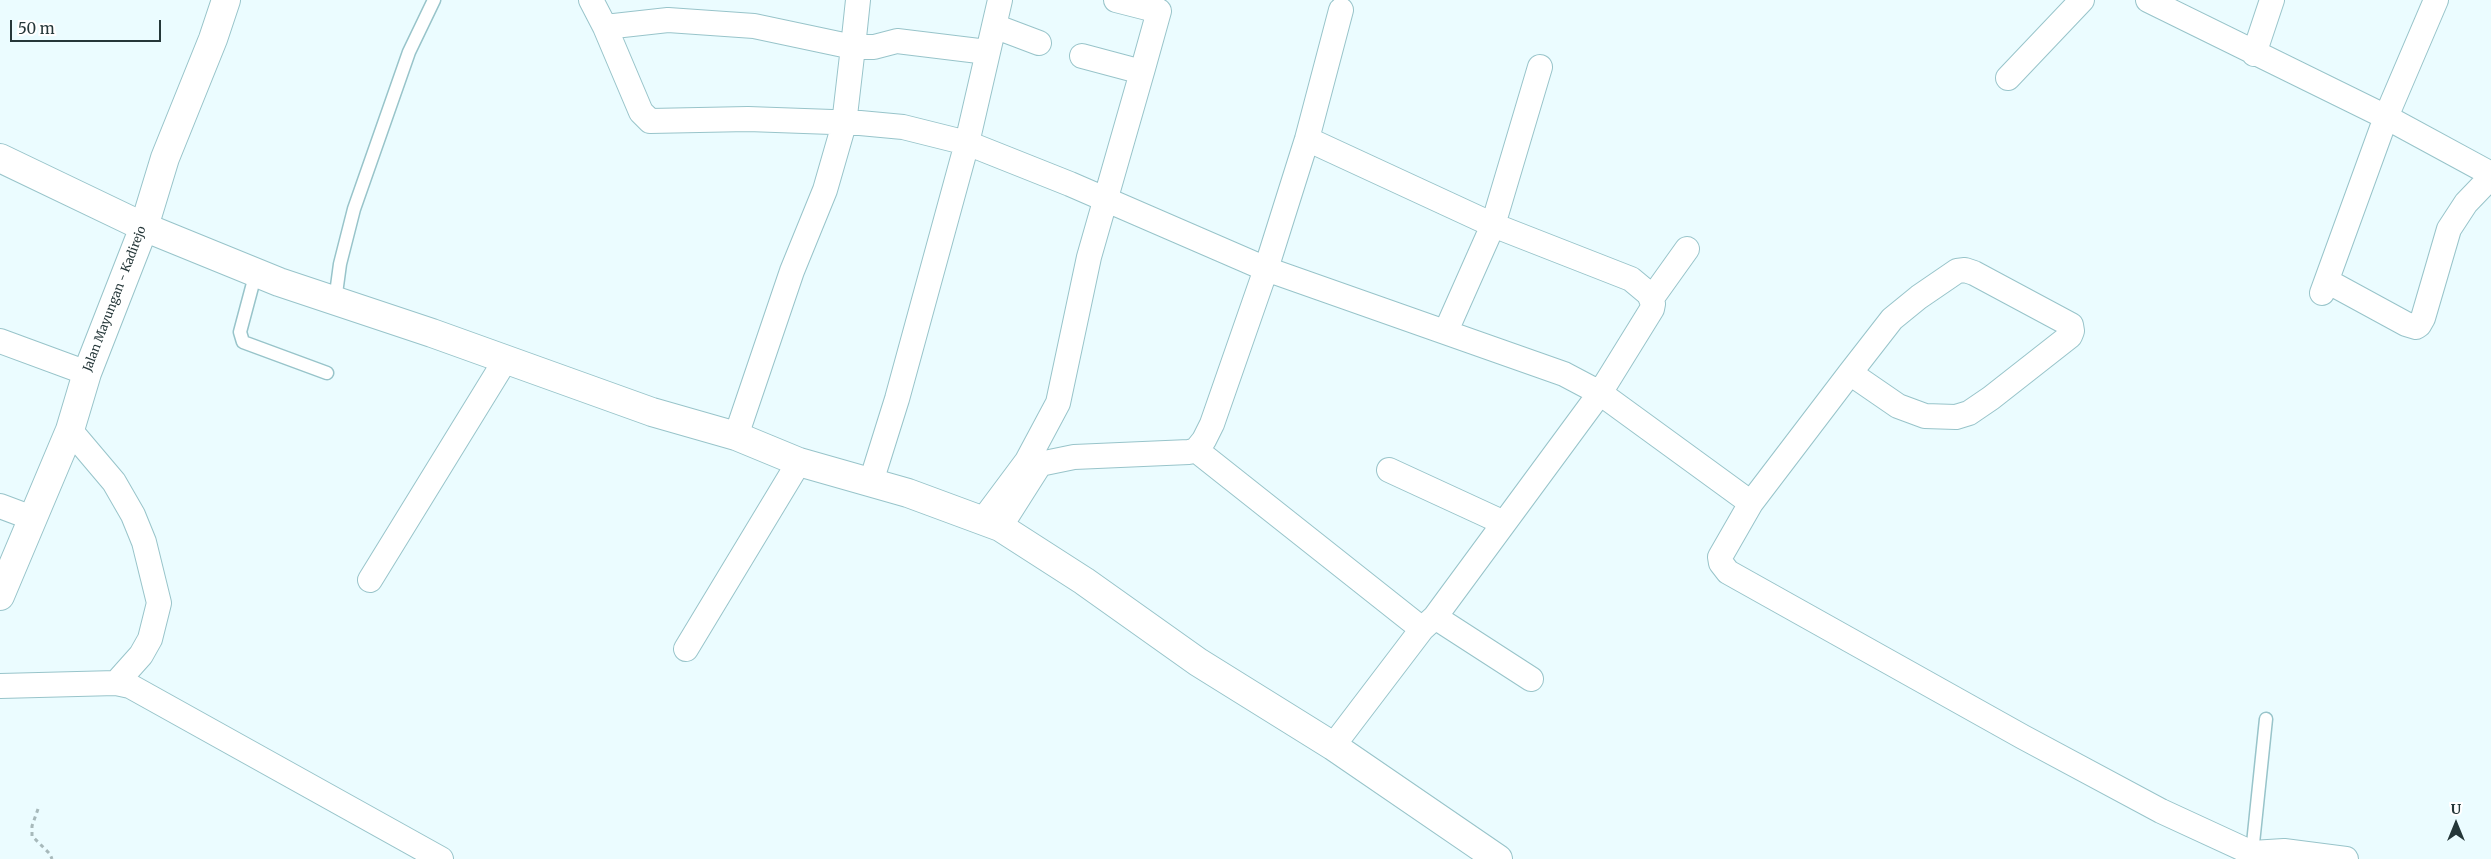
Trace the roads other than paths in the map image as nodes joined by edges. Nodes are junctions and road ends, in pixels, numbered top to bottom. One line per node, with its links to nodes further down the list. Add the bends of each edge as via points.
1 (226, 0): 30 (street, Jalan Mayungan - Kadirejo, via 165,158)
2 (434, 0): 35 (lane, via 409,52 354,208 340,264)
3 (591, 0): 13 (street)
4 (858, 0): 15 (street)
5 (1000, 0): 12 (street)
6 (1116, 0): 20 (street, via 1159,11)
7 (2082, 0): 21 (street)
8 (2148, 0): 17 (street)
9 (2272, 0): 17 (street)
10 (2436, 0): 22 (street)
11 (1341, 10): 24 (street)
12 (994, 26): 14 (street); 16 (street)
13 (605, 27): 15 (street, via 668,20 754,26); 23 (street, via 640,112 650,121 748,119)
14 (1039, 43)
15 (853, 47): 16 (street, via 874,47 896,41); 23 (street)
16 (987, 52): 25 (street)
17 (2254, 54): 22 (street)
18 (1082, 56): 20 (street)
19 (1540, 67): 29 (street)
20 (1142, 72): 28 (street)
21 (2008, 78)
22 (2386, 117): 27 (street); 27 (street, via 2324,287 2416,327 2424,318 2449,229 2466,203)
23 (844, 124): 25 (street, via 903,127); 44 (street, via 825,190 792,271)
24 (1307, 139): 29 (street); 32 (street)
25 (967, 143): 28 (street); 48 (street)
26 (0, 158): 30 (street)
27 (2491, 176)
28 (1104, 199): 32 (street); 52 (street, via 1058,403)
29 (1493, 225): 34 (street, via 1631,279); 36 (street)
30 (144, 227): 33 (street); 39 (street, Jalan Mayungan - Kadirejo)
31 (1687, 249): 34 (street)
32 (1266, 269): 36 (street); 45 (street, via 1212,424)
33 (256, 272): 35 (street); 40 (lane, via 240,332 243,342)
34 (1652, 298): 42 (street, via 1652,309)
35 (335, 301): 38 (street)
36 (1446, 331): 42 (street, via 1564,374)
37 (0, 341): 39 (street)
38 (506, 359): 44 (street, via 652,412); 54 (street)
39 (87, 373): 43 (street, Jalan Mayungan - Kadirejo)
40 (327, 373)
41 (1850, 373): 41 (street, via 1892,319 1957,271 1974,273 2071,325 2070,336 1991,398 1969,413 1956,417 1926,416 1898,406); 49 (street)
42 (1600, 393): 49 (street); 53 (street)
43 (70, 430): 51 (street, Jalan Mayungan - Kadirejo); 59 (street, via 114,482 133,515 144,542 159,603 150,639 141,655)
44 (736, 436): 46 (street)
45 (1196, 450): 52 (street, via 1074,457 1040,464); 56 (street)
46 (799, 462): 48 (street); 57 (street)
47 (1388, 470): 53 (street)
48 (871, 482): 52 (street)
49 (1751, 504): 63 (street, via 1720,557 1728,572 2162,811)
50 (0, 506): 51 (street)
51 (32, 518): 55 (street, Jalan Mayungan - Kadirejo)
52 (992, 523): 62 (street, via 1084,581 1198,662)
53 (1504, 523): 56 (street)
54 (370, 580)
55 (0, 596)
56 (1429, 623): 58 (street); 62 (street)
57 (686, 649)
58 (1531, 679)
59 (116, 683): 60 (street); 64 (street, via 130,686 208,728)
60 (0, 686)
61 (2266, 719): 63 (lane)
62 (1333, 746): 65 (street)
63 (2261, 855): 66 (street, via 2284,850)
64 (441, 859)
65 (1498, 859)
66 (2346, 859)

